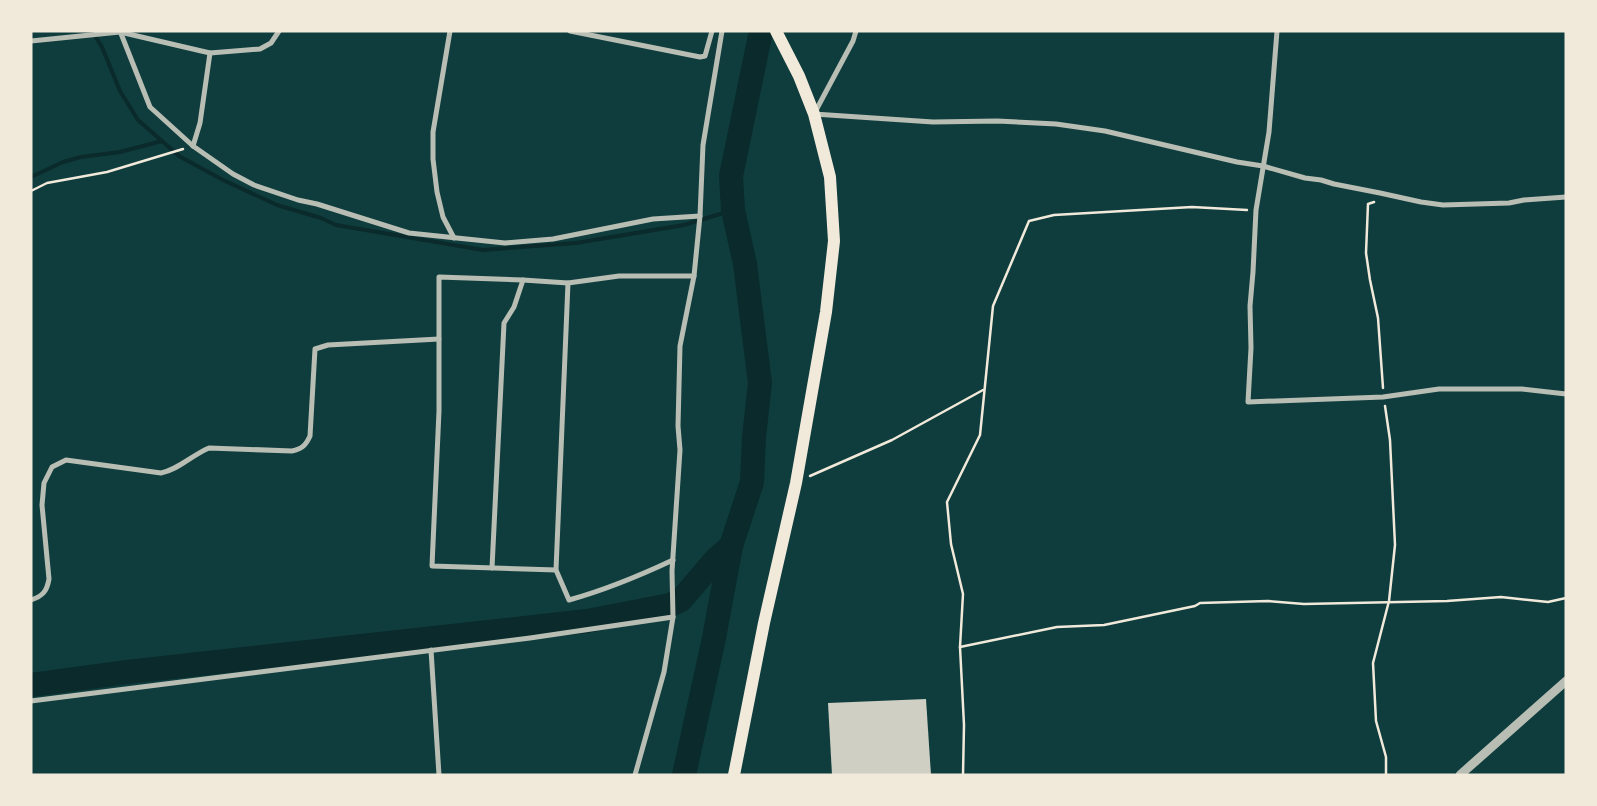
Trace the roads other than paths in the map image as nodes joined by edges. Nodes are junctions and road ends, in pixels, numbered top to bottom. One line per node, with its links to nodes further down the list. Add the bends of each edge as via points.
1 (120, 31): 10 (street); 11 (street); 13 (street, via 150,107)
2 (279, 31): 11 (street, via 271,43 260,49)
3 (450, 31): 17 (street, via 433,132 433,159 443,217)
4 (570, 31): 5 (street, via 700,58 705,56)
5 (712, 31)
6 (722, 31): 16 (street, via 702,145)
7 (776, 31): 12 (highway)
8 (856, 31): 12 (street)
9 (1277, 31): 14 (street)
10 (31, 41)
11 (210, 53): 13 (street, via 200,122)
12 (814, 114): 14 (street, via 933,122 1056,124 1105,131); 33 (highway, via 830,177 834,241 826,312 796,483)
13 (193, 146): 17 (street, via 254,185 409,233)
14 (1263, 166): 15 (street, via 1305,178 1443,205); 22 (street, via 1256,210 1248,402 1384,397 1439,389 1522,389)
15 (1566, 197)
16 (700, 216): 17 (street, via 653,219 543,239 505,242); 18 (street)
17 (454, 238)
18 (694, 276): 20 (street, via 619,276); 23 (street, via 680,346 680,450)
19 (523, 280): 20 (street); 21 (street, via 439,277); 24 (street, via 514,307 504,323)
20 (568, 283): 25 (street)
21 (439, 340): 24 (street, via 432,566); 26 (street, via 328,345 315,349 310,436 299,449 209,448 168,472 160,473 66,460 52,467 44,483 42,505 50,578 41,597)
22 (1566, 394)
23 (672, 560): 25 (street, via 640,576 569,600); 27 (street)
24 (492, 568): 25 (street)
25 (556, 570)
26 (31, 600)
27 (673, 617): 28 (street); 32 (street, via 664,672)
28 (431, 650): 30 (street); 31 (street)
29 (1566, 681): 34 (street)
30 (31, 701)
31 (439, 775)
32 (634, 775)
33 (734, 775)
34 (1460, 775)

